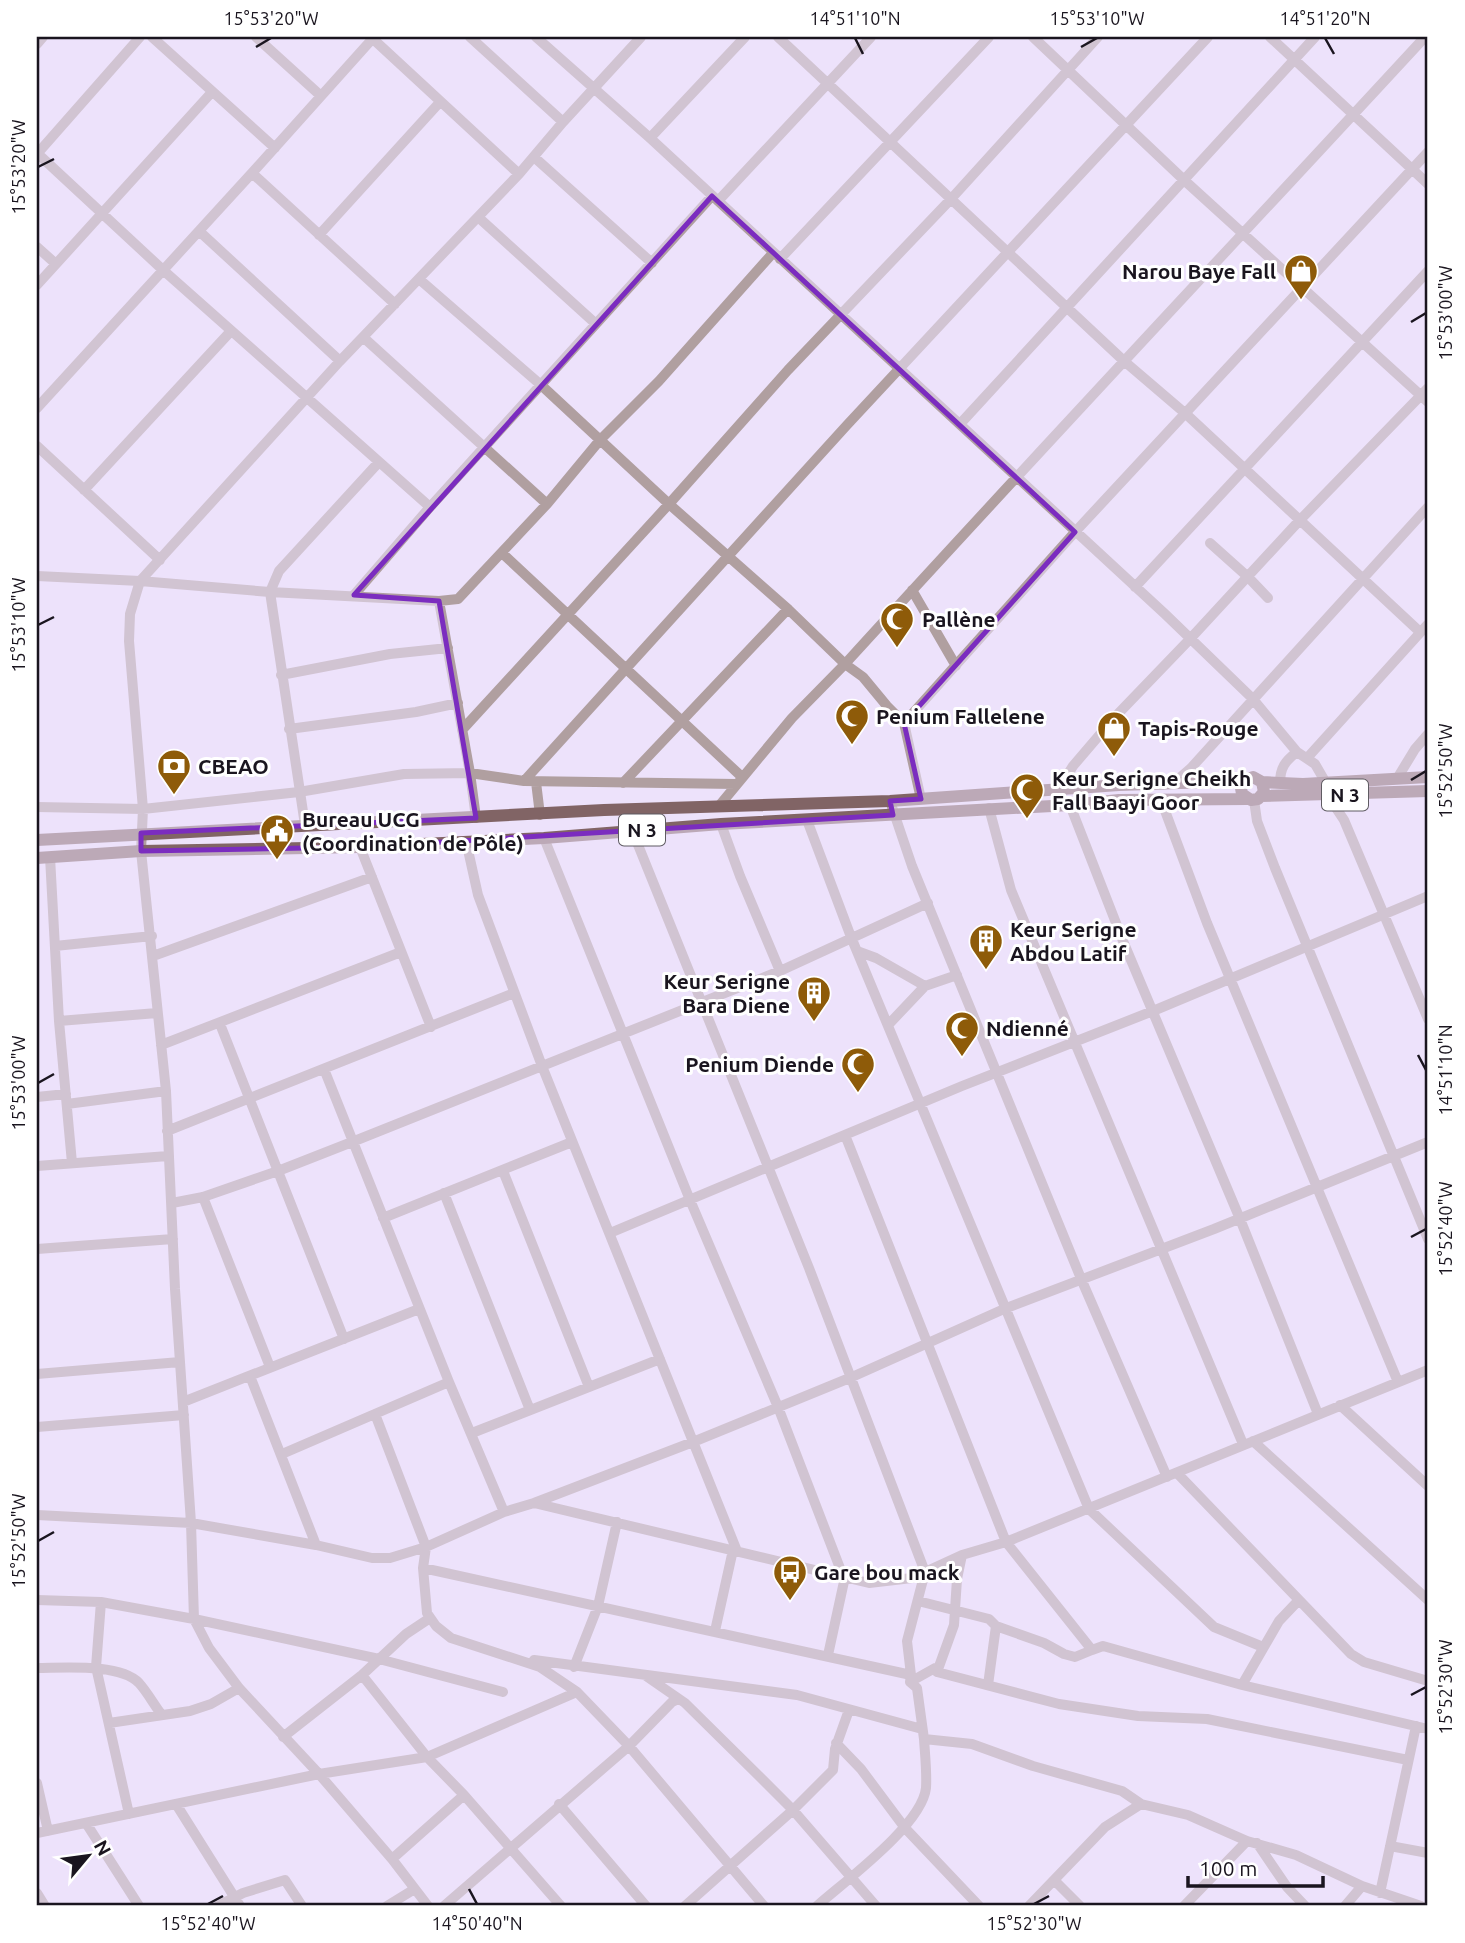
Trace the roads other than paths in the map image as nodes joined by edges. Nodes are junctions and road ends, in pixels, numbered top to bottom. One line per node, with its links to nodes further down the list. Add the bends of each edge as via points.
1 (43, 37): 19 (street)
2 (140, 37): 34 (street)
3 (152, 37): 24 (street)
4 (257, 37): 25 (street)
5 (373, 37): 25 (street); 26 (street)
6 (471, 37): 28 (street)
7 (536, 37): 23 (street)
8 (641, 37): 23 (street)
9 (745, 37): 30 (street)
10 (778, 37): 22 (street)
11 (871, 37): 22 (street)
12 (989, 37): 31 (street)
13 (1034, 37): 21 (street)
14 (1098, 37): 21 (street)
15 (1208, 37): 29 (street)
16 (1270, 37): 20 (street)
17 (1315, 37): 20 (street)
18 (1425, 37): 27 (street)
19 (37, 44)
20 (1295, 59): 27 (street); 39 (street)
21 (1069, 69): 29 (street); 42 (street)
22 (828, 84): 31 (street); 41 (street)
23 (595, 88): 28 (street); 30 (street)
24 (212, 92): 32 (street); 43 (street)
25 (321, 96): 32 (street)
26 (440, 102): 38 (street); 47 (street)
27 (1354, 115): 36 (street); 46 (street)
28 (563, 122): 35 (street)
29 (1128, 125): 39 (street); 49 (street)
30 (650, 138): 41 (street)
31 (889, 142): 42 (street); 50 (street)
32 (275, 148): 37 (street)
33 (1428, 152): 36 (street)
34 (37, 154): 43 (street)
35 (534, 157): 38 (street); 51 (street)
36 (1412, 169): 40 (street); 57 (street)
37 (252, 173): 45 (street); 47 (street)
38 (519, 174): 44 (street)
39 (1184, 180): 46 (street); 59 (street)
40 (1428, 184)
41 (715, 198): 50 (street); 51 (street)
42 (951, 199): 49 (street); 60 (street)
43 (102, 214): 52 (street); 53 (street)
44 (478, 217): 55 (street); 61 (street)
45 (199, 232): 53 (street); 65 (street)
46 (1243, 233): 57 (street); 66 (street)
47 (319, 235): 58 (street)
48 (37, 247): 52 (street)
49 (1007, 252): 59 (street); 67 (street)
50 (776, 256): 60 (street); 74 (street)
51 (652, 263): 61 (street)
52 (56, 264): 56 (street)
53 (163, 270): 62 (street); 71 (street)
54 (1428, 271): 64 (street)
55 (419, 279): 58 (street); 68 (street)
56 (37, 285)
57 (1301, 286): 64 (street); 72 (street)
58 (395, 304): 63 (street)
59 (1068, 308): 66 (street); 73 (street)
60 (839, 315): 67 (street); 82 (street)
61 (596, 324): 68 (street)
62 (232, 331): 70 (street); 80 (street)
63 (363, 337): 65 (street); 76 (street)
64 (1363, 341): 69 (street); 78 (street)
65 (340, 361): 70 (street)
66 (1124, 361): 72 (street); 79 (street)
67 (899, 369): 73 (street); 89 (street)
68 (541, 385): 74 (street); 76 (street)
69 (1426, 395): 85 (street)
70 (306, 397): 77 (street); 90 (street)
71 (37, 408)
72 (1186, 414): 78 (street); 86 (street)
73 (960, 424): 79 (street)
74 (600, 440): 81 (street); 82 (street)
75 (37, 446): 80 (street)
76 (484, 447): 81 (street); 84 (street)
77 (379, 462): 84 (street); 97 (street, via 279,571)
78 (1244, 469): 85 (street); 95 (street)
79 (1016, 477): 86 (street); 96 (street)
80 (84, 490): 90 (street)
81 (547, 503): 88 (street)
82 (669, 504): 89 (street); 102 (street)
83 (1428, 506): 93 (street)
84 (430, 508): 98 (street)
85 (1298, 521): 92 (street); 93 (street)
86 (1075, 532): 95 (street); 107 (street)
87 (1210, 543): 92 (street)
88 (502, 553): 100 (street, via 461,597); 102 (street)
89 (729, 556): 101 (street); 108 (street)
90 (160, 560): 94 (street)
91 (37, 576): 94 (street)
92 (1248, 576): 99 (street); 104 (street)
93 (1362, 578): 103 (street); 110 (street)
94 (140, 581): 97 (street); 140 (street, via 130,614 129,641)
95 (1135, 587): 104 (street)
96 (912, 590): 106 (street); 107 (street)
97 (270, 592): 98 (street); 109 (street)
98 (354, 595): 100 (street)
99 (1268, 598)
100 (439, 601): 105 (street)
101 (788, 609): 106 (street); 112 (street)
102 (567, 614): 108 (street); 115 (street)
103 (1424, 628): 117 (street)
104 (1190, 639): 110 (street); 129 (street, via 1114,718)
105 (448, 648): 109 (street); 111 (street)
106 (845, 664): 113 (street, via 863,677); 123 (street)
107 (956, 666): 113 (street)
108 (626, 668): 112 (street); 122 (street)
109 (281, 675): 114 (street)
110 (1252, 698): 117 (street); 124 (street)
111 (458, 703): 114 (street); 115 (street)
112 (683, 721): 123 (street); 126 (street)
113 (904, 723): 133 (street)
114 (289, 729): 130 (street)
115 (462, 730): 118 (street)
116 (1428, 734): 119 (street)
117 (1303, 755): 127 (street, via 1288,758 1280,770); 128 (street, via 1315,764)
118 (470, 773): 122 (street); 130 (street, via 404,774); 143 (street)
119 (1398, 777): 120 (main road, N 3); 128 (main road, N 3)
120 (1428, 777)
121 (1243, 780): 124 (main road, N 3); 125 (main road, via 1253,777); 132 (main road, via 1241,792)
122 (530, 781): 126 (street); 141 (street)
123 (739, 781): 126 (street); 137 (street)
124 (1175, 782): 129 (main road, N 3)
125 (1262, 782): 127 (main road, N 3); 132 (main road, via 1264,788)
126 (623, 783)
127 (1280, 783): 128 (main road, N 3)
128 (1327, 789): 131 (main road, N 3); 132 (main road, N 3); 158 (street)
129 (1058, 790): 133 (main road, N 3)
130 (299, 792): 140 (street); 146 (street)
131 (1427, 795)
132 (1254, 798): 134 (main road, N 3); 162 (street, via 1262,834)
133 (921, 799): 135 (main road, N 3)
134 (1161, 800): 136 (main road, N 3); 168 (street)
135 (890, 801): 137 (main road, N 3); 142 (street)
136 (1070, 805): 139 (main road, N 3); 172 (street)
137 (719, 806): 141 (main road, N 3)
138 (37, 807): 140 (street)
139 (989, 808): 142 (main road, N 3); 180 (street, via 1011,890)
140 (143, 809): 148 (street)
141 (540, 815): 143 (main road, N 3)
142 (894, 815): 144 (main road, N 3); 157 (street)
143 (476, 818): 146 (main road, N 3)
144 (807, 820): 145 (main road, N 3); 160 (street)
145 (721, 824): 147 (main road, N 3); 166 (street)
146 (305, 825): 148 (main road, N 3)
147 (632, 830): 149 (main road, N 3); 171 (street)
148 (141, 833): 150 (main road, N 3); 153 (street)
149 (544, 838): 151 (main road, N 3); 179 (street)
150 (37, 840)
151 (466, 841): 152 (main road, N 3); 170 (street, via 478,895)
152 (360, 847): 153 (main road, N 3); 155 (street)
153 (141, 850): 154 (main road, N 3); 159 (street)
154 (43, 858): 161 (street)
155 (372, 877): 164 (street); 165 (street)
156 (1428, 896): 158 (street)
157 (929, 903): 160 (street); 167 (street)
158 (1384, 914): 162 (street); 174 (street)
159 (152, 936): 161 (street); 165 (street)
160 (850, 937): 163 (street); 166 (street)
161 (55, 946): 175 (street)
162 (1308, 946): 168 (street); 196 (street)
163 (857, 951): 169 (street); 177 (street)
164 (401, 952): 176 (street); 178 (street)
165 (153, 956): 173 (street)
166 (780, 971): 171 (street)
167 (957, 975): 169 (street); 184 (street)
168 (1230, 978): 172 (street); 202 (street)
169 (925, 986): 177 (street)
170 (514, 993): 178 (street); 182 (street)
171 (701, 1002): 179 (street); 199 (street)
172 (1153, 1011): 180 (street); 208 (street)
173 (157, 1013): 175 (street); 181 (street)
174 (1428, 1019)
175 (60, 1021): 188 (street)
176 (220, 1024): 181 (street); 187 (street)
177 (889, 1024): 189 (street)
178 (431, 1027): 183 (street)
179 (623, 1033): 182 (street); 205 (street)
180 (1075, 1042): 184 (street); 213 (street)
181 (161, 1045): 185 (street)
182 (542, 1066): 192 (street); 193 (street)
183 (324, 1069): 187 (street); 192 (street)
184 (998, 1072): 189 (street); 214 (street)
185 (166, 1091): 188 (street); 190 (street)
186 (37, 1097): 188 (street)
187 (250, 1098): 190 (street); 200 (street)
188 (66, 1099): 197 (street)
189 (920, 1104): 191 (street); 216 (street)
190 (167, 1131): 195 (street)
191 (845, 1135): 199 (street); 218 (street)
192 (352, 1142): 200 (street); 207 (street)
193 (572, 1142): 201 (street); 209 (street)
194 (1428, 1142): 196 (street)
195 (169, 1156): 197 (street); 206 (street)
196 (1395, 1156): 202 (street); 210 (street)
197 (72, 1163): 198 (street)
198 (37, 1166)
199 (769, 1167): 205 (street); 225 (street)
200 (278, 1171): 204 (street); 217 (street)
201 (503, 1171): 203 (street); 228 (street)
202 (1318, 1187): 208 (street); 227 (street)
203 (444, 1194): 207 (street); 232 (street)
204 (203, 1197): 206 (street); 221 (street)
205 (690, 1200): 209 (street); 231 (street)
206 (172, 1203): 211 (street)
207 (383, 1218): 215 (street)
208 (1240, 1219): 213 (street); 235 (street)
209 (610, 1233): 219 (street)
210 (1428, 1239)
211 (173, 1240): 212 (street); 220 (street)
212 (37, 1249)
213 (1160, 1250): 214 (street); 239 (street)
214 (1082, 1281): 216 (street); 241 (street)
215 (419, 1309): 217 (street); 226 (street)
216 (1004, 1309): 218 (street); 244 (street)
217 (344, 1339): 221 (street)
218 (927, 1343): 225 (street); 249 (street)
219 (660, 1359): 228 (street); 238 (street)
220 (180, 1362): 223 (street); 229 (street)
221 (270, 1367): 224 (street)
222 (1426, 1373): 227 (street)
223 (37, 1374)
224 (250, 1376): 229 (street); 240 (street)
225 (852, 1377): 231 (street); 255 (street)
226 (449, 1382): 233 (street); 237 (street)
227 (1398, 1382): 230 (street)
228 (589, 1387): 232 (street)
229 (183, 1402): 234 (street)
230 (1340, 1405): 235 (street); 242 (street)
231 (778, 1407): 238 (street); 256 (street)
232 (530, 1410): 237 (street)
233 (375, 1414): 240 (street); 251 (street)
234 (184, 1415): 236 (street); 248 (street)
235 (1318, 1415): 239 (street)
236 (37, 1427)
237 (472, 1433): 245 (street)
238 (693, 1442): 243 (street); 252 (street)
239 (1248, 1442): 241 (street); 258 (street)
240 (282, 1454): 250 (street)
241 (1172, 1475): 244 (street); 260 (street)
242 (1428, 1486)
243 (534, 1503): 245 (street); 247 (street)
244 (1089, 1509): 249 (street); 268 (street, via 1214,1627)
245 (504, 1512): 251 (street)
246 (37, 1515): 248 (street)
247 (617, 1522): 252 (street); 262 (street)
248 (191, 1523): 250 (street); 265 (street)
249 (1006, 1542): 253 (street); 269 (street)
250 (316, 1545): 251 (street, via 372,1558 390,1558)
251 (426, 1547): 254 (street)
252 (735, 1550): 256 (street); 267 (street)
253 (962, 1555): 255 (street); 263 (street)
254 (423, 1568): 262 (street); 264 (street)
255 (925, 1572): 256 (street, via 869,1583); 259 (street)
256 (844, 1577): 271 (street)
257 (37, 1600): 261 (street)
258 (1428, 1600)
259 (918, 1601): 263 (street); 279 (street, via 907,1640)
260 (1298, 1601): 268 (street); 280 (street, via 1355,1657)
261 (101, 1602): 265 (street); 273 (street)
262 (598, 1606): 267 (street); 274 (street)
263 (954, 1609): 266 (street, via 989,1619); 276 (street, via 954,1625)
264 (430, 1618): 270 (street, via 451,1638); 272 (street)
265 (194, 1619): 272 (street); 283 (street)
266 (996, 1626): 269 (street, via 1075,1657); 281 (street)
267 (715, 1631): 271 (street)
268 (1263, 1647): 282 (street)
269 (1092, 1650): 282 (street, via 1103,1646)
270 (507, 1655): 274 (street); 285 (street, via 540,1667)
271 (828, 1655): 279 (street)
272 (379, 1659): 278 (street); 284 (street)
273 (96, 1667): 275 (street); 288 (street, via 131,1677); 289 (street)
274 (574, 1667): 277 (street)
275 (37, 1668)
276 (937, 1672): 279 (street, via 934,1668); 281 (street)
277 (643, 1674): 286 (street); 287 (street, via 797,1695)
278 (362, 1675): 293 (street); 296 (street)
279 (911, 1678): 292 (street, via 917,1688)
280 (1428, 1681)
281 (988, 1685): 297 (street, via 1059,1704 1139,1716 1207,1718)
282 (1242, 1685): 290 (street)
283 (239, 1688): 288 (street, via 211,1704); 293 (street)
284 (503, 1692)
285 (577, 1692): 295 (street); 296 (street)
286 (678, 1699): 295 (street); 304 (street)
287 (849, 1710): 292 (street); 294 (street)
288 (162, 1715): 289 (street)
289 (109, 1723): 305 (street)
290 (1416, 1726): 291 (street); 297 (street)
291 (1428, 1729)
292 (923, 1734): 303 (street, via 972,1744 1122,1791); 307 (street, via 926,1788)
293 (283, 1737): 298 (street)
294 (836, 1742): 304 (street, via 833,1770); 307 (street)
295 (629, 1746): 302 (street); 314 (street)
296 (427, 1757): 298 (street); 300 (street)
297 (1408, 1760): 310 (street)
298 (319, 1774): 301 (street); 313 (street)
299 (37, 1783): 308 (street)
300 (464, 1795): 311 (street); 313 (street)
301 (176, 1804): 305 (street); 321 (street)
302 (559, 1804): 311 (street); 331 (street)
303 (1141, 1804): 309 (street, via 1188,1815); 316 (street, via 1105,1827)
304 (793, 1810): 314 (street); 315 (street)
305 (129, 1814): 306 (street)
306 (86, 1823): 308 (street); 324 (street)
307 (905, 1828): 315 (street); 336 (street)
308 (42, 1832)
309 (1252, 1842): 317 (street); 322 (street); 339 (street)
310 (1390, 1846): 312 (street); 320 (street)
311 (510, 1848): 329 (street); 330 (street)
312 (1428, 1853)
313 (392, 1859): 318 (street)
314 (729, 1866): 332 (street); 333 (street)
315 (850, 1876): 334 (street); 335 (street)
316 (1054, 1880): 337 (street); 338 (street)
317 (1362, 1886): 320 (street); 340 (street)
318 (413, 1890): 327 (street); 328 (street)
319 (37, 1893): 323 (street)
320 (1380, 1893): 341 (street)
321 (237, 1902): 325 (street); 326 (street, via 285,1880)
322 (1191, 1904)
323 (45, 1906)
324 (138, 1906)
325 (218, 1906)
326 (302, 1906)
327 (387, 1906)
328 (428, 1906)
329 (444, 1906)
330 (561, 1906)
331 (646, 1906)
332 (685, 1906)
333 (764, 1906)
334 (817, 1906)
335 (876, 1906)
336 (979, 1906)
337 (1029, 1906)
338 (1080, 1906)
339 (1305, 1906)
340 (1345, 1906)
341 (1421, 1906)

